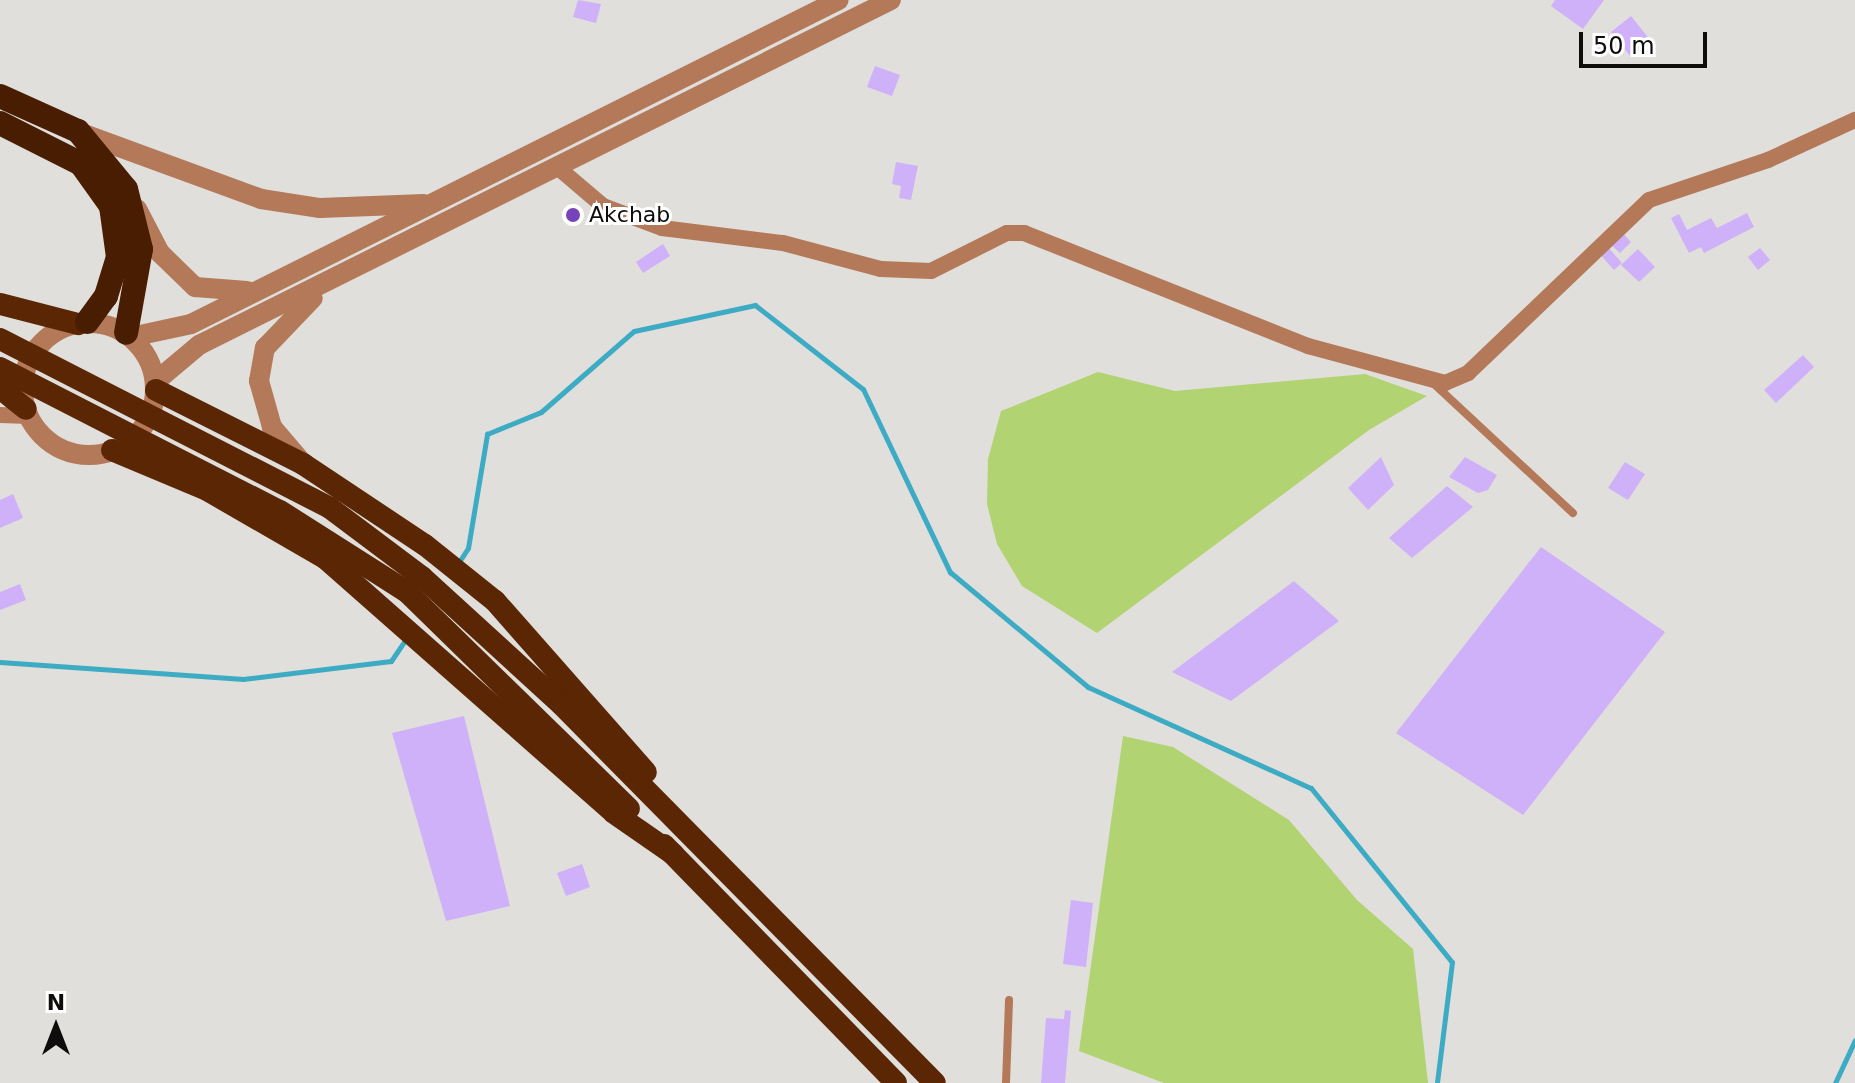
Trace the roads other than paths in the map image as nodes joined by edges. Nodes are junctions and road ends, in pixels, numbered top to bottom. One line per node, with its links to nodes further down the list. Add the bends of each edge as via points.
1 (839, 0): 9 (street)
2 (891, 0): 7 (street)
3 (0, 96): 6 (highway)
4 (1855, 120): 17 (street, via 1768,160 1649,200 1468,373)
5 (0, 123): 13 (highway, via 81,164 111,206 118,257 106,296)
6 (78, 131): 8 (highway); 9 (street, via 261,199 342,208)
7 (556, 166): 10 (street); 17 (street, via 603,206 662,228 783,243 881,269 931,271 1007,233 1024,233 1308,346)
8 (126, 189): 11 (street, via 160,253 195,287 234,293); 14 (highway, via 141,249)
9 (436, 203): 11 (street)
10 (354, 268): 18 (street, via 184,353); 23 (street, via 281,325 259,369 266,416)
11 (274, 283): 14 (street, via 191,324)
12 (0, 304): 13 (highway)
13 (83, 323): 14 (street); 20 (street, via 52,335 33,355 23,381)
14 (129, 335): 18 (street)
15 (0, 339): 25 (highway, bridge, via 330,508 477,626)
16 (0, 368): 26 (highway, bridge, via 339,544 469,648)
17 (1432, 382): 24 (lane)
18 (155, 386): 22 (street, via 140,432); 23 (highway)
19 (0, 388): 20 (highway)
20 (27, 412): 21 (street); 22 (street, via 55,449 83,456)
21 (0, 415)
22 (112, 450): 26 (highway, via 280,530 384,609 614,813)
23 (303, 464): 25 (highway, via 425,545 495,601 639,761)
24 (1573, 513)
25 (672, 813): 29 (highway)
26 (673, 854): 28 (highway)
27 (1009, 1000): 30 (lane)
28 (896, 1083)
29 (935, 1083)
30 (1006, 1083)

